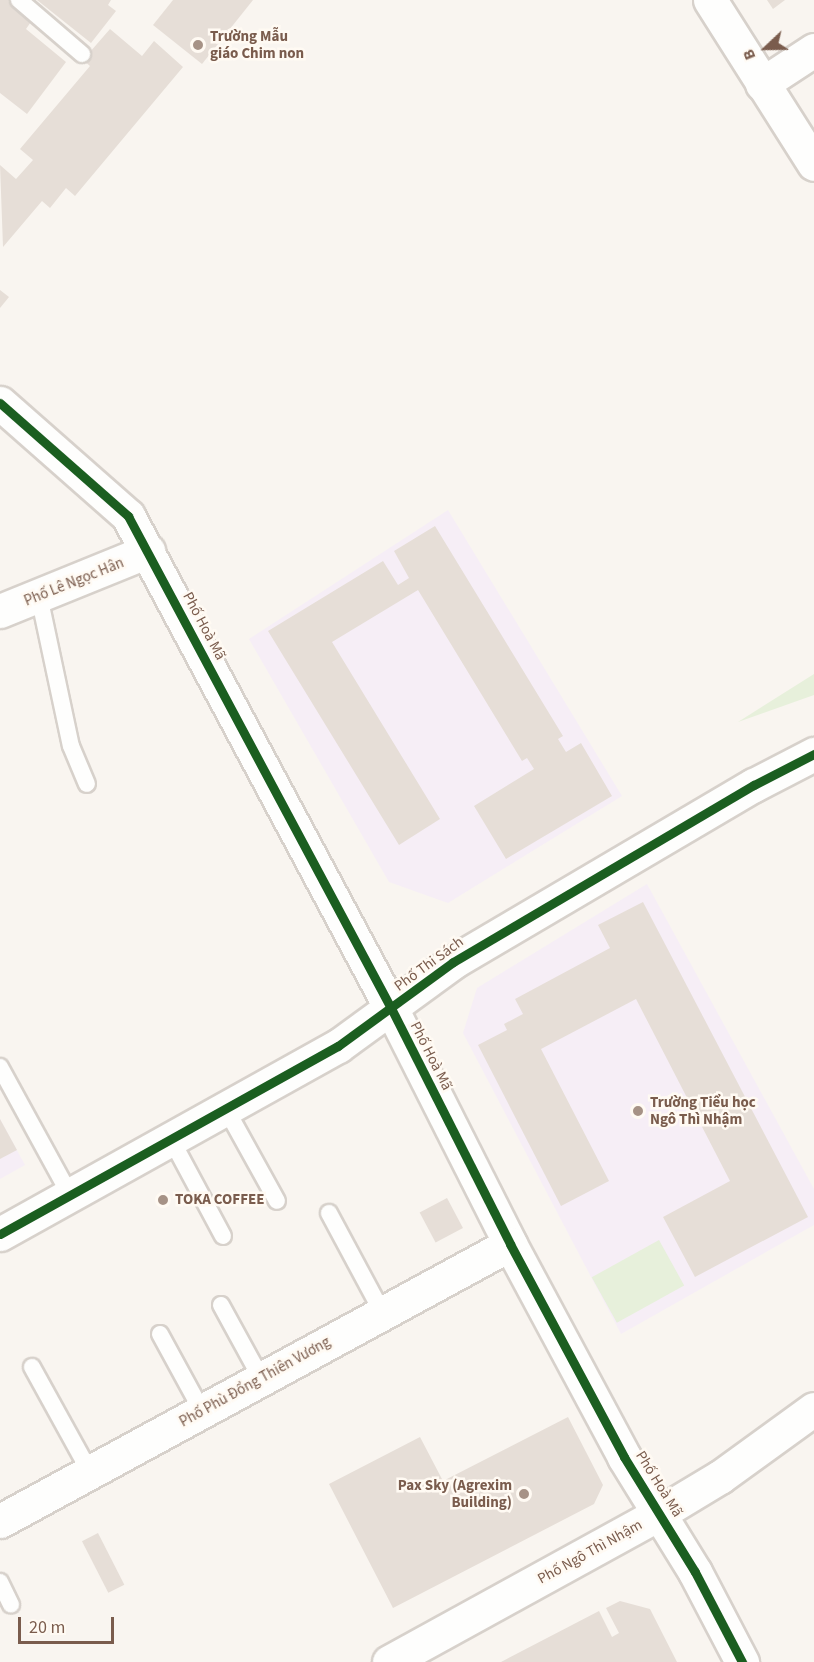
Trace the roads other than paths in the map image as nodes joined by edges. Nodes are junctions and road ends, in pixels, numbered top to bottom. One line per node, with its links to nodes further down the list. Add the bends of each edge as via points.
1 (19, 0): 4 (lane)
2 (710, 0): 5 (street)
3 (814, 50): 5 (street)
4 (82, 54)
5 (762, 84): 6 (street)
6 (814, 164)
7 (0, 403): 8 (street, Phố Hoà Mã, via 128,516)
8 (148, 551): 9 (street, Phố Lê Ngọc Hân); 13 (street, Phố Hoà Mã)
9 (39, 596): 10 (street, Phố Lê Ngọc Hân); 12 (lane, via 71,746)
10 (0, 611)
11 (814, 754): 13 (street, Phố Thi Sách, via 754,785 453,962)
12 (87, 784)
13 (392, 1010): 15 (street, Phố Thi Sách, via 338,1046); 22 (street, Phố Hoà Mã)
14 (0, 1067): 17 (lane)
15 (226, 1109): 16 (street, Phố Thi Sách); 18 (lane)
16 (171, 1139): 17 (street, Phố Thi Sách); 21 (lane)
17 (70, 1195): 20 (street, Phố Thi Sách)
18 (277, 1201)
19 (329, 1213): 24 (lane)
20 (0, 1234)
21 (223, 1236)
22 (510, 1244): 24 (street, Phố Phù Đổng Thiên Vương); 31 (street, Phố Hoà Mã, via 624,1457)
23 (221, 1305): 27 (lane)
24 (382, 1312): 27 (street, Phố Phù Đổng Thiên Vương)
25 (160, 1334): 29 (lane)
26 (32, 1367): 30 (lane)
27 (261, 1378): 29 (street, Phố Phù Đổng Thiên Vương)
28 (814, 1409): 31 (street, Phố Ngô Thì Nhậm, via 720,1477)
29 (202, 1411): 30 (street, Phố Phù Đổng Thiên Vương)
30 (90, 1472): 32 (street, Phố Phù Đổng Thiên Vương)
31 (660, 1513): 35 (street, Phố Ngô Thì Nhậm); 36 (street, Phố Hoà Mã)
32 (0, 1521)
33 (0, 1582): 34 (lane)
34 (11, 1605)
35 (389, 1662)
36 (742, 1662)

